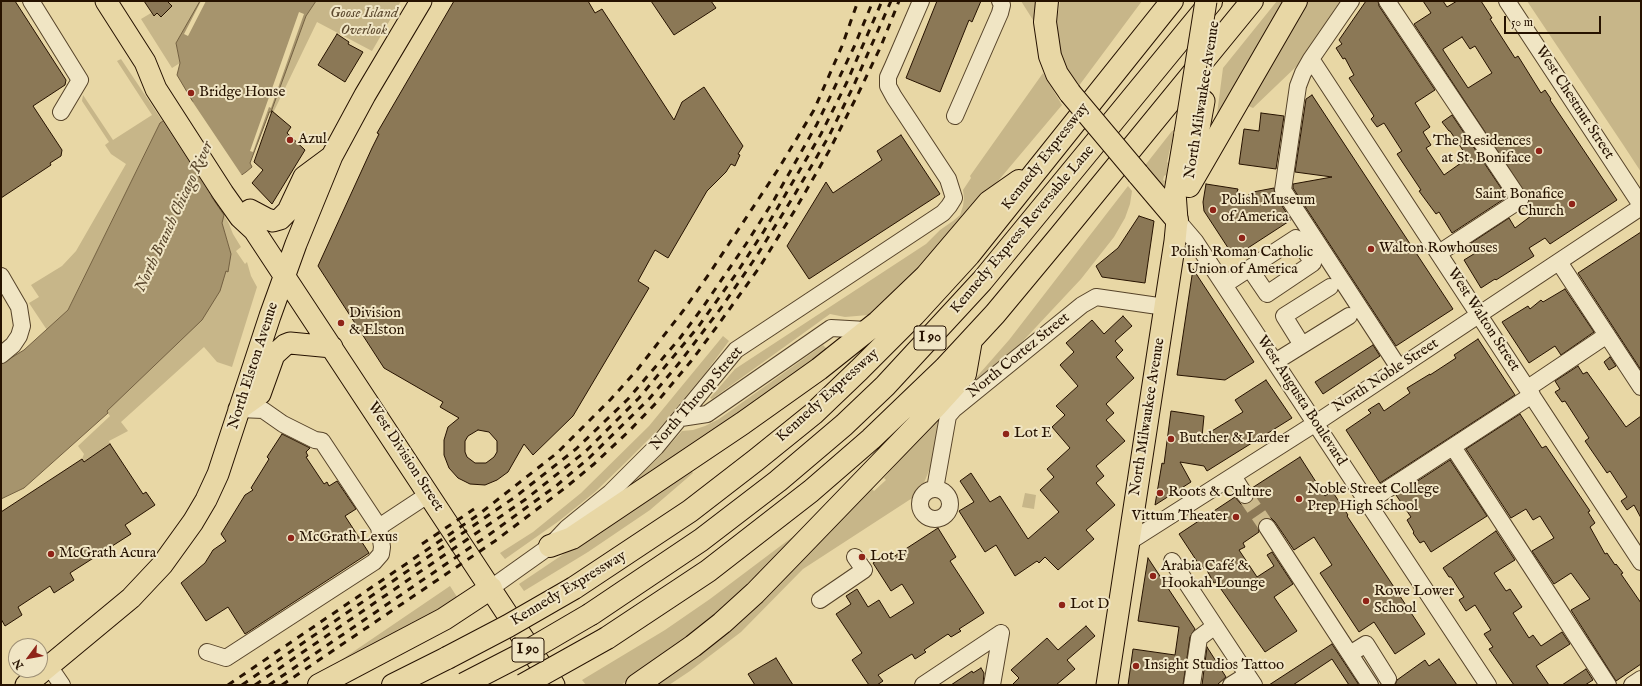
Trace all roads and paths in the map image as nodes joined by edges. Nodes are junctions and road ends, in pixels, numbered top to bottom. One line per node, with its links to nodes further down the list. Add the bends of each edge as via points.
1 (31, 1): 17 (street, via 80,80)
2 (106, 1): 23 (main road, West Division Street, via 146,62 156,89 178,110 229,190 240,217)
3 (421, 1): 19 (main road, North Elston Avenue)
4 (921, 1): 46 (street, North Throop Street, via 888,77 888,86 948,179 954,198 942,213 736,350)
5 (1000, 1): 18 (street, via 1000,13)
6 (1047, 1): 24 (highway, bridge, via 1045,22 1050,56 1057,74 1070,93)
7 (1172, 1): 20 (highway, Kennedy Expressway / I 90)
8 (1206, 1): 24 (main road, North Milwaukee Avenue, bridge, via 1176,192)
9 (1211, 1): 70 (highway, Kennedy Express Reversable Lane / I 90, bridge, via 982,281 885,386 844,425 778,481 701,540 591,614 526,652)
10 (1219, 1): 21 (main road, North Milwaukee Avenue)
11 (1252, 1): 37 (highway, I 90, via 1059,237)
12 (1296, 1): 21 (highway)
13 (1351, 1): 16 (street)
14 (1387, 1): 25 (street, via 1520,200)
15 (1507, 1): 22 (street, West Chestnut Street)
16 (1311, 59): 25 (street, West Walton Street); 42 (street, via 1298,86 1283,190)
17 (61, 112)
18 (955, 116)
19 (332, 156): 23 (main road, via 304,177 288,211 280,219); 29 (main road, North Elston Avenue)
20 (1039, 168): 35 (highway, via 989,202 926,276); 74 (highway, Kennedy Expressway / I 90, bridge, via 969,255 914,315 813,414 756,460 690,511 574,588 508,626)
21 (1189, 186): 24 (main road, North Milwaukee Avenue, via 1186,202)
22 (1641, 206): 26 (street, North Noble Street)
23 (252, 220): 29 (main road, West Division Street)
24 (1177, 220): 30 (street, West Augusta Boulevard, via 1195,241); 32 (main road, North Milwaukee Avenue)
25 (1439, 253): 33 (street, West Walton Street)
26 (1559, 262): 33 (street, North Noble Street); 36 (street)
27 (1250, 269): 30 (street)
28 (1, 276): 40 (street, via 20,307 22,326 13,345)
29 (284, 276): 39 (main road, West Division Street); 45 (main road, North Elston Avenue)
30 (1224, 285): 41 (street, West Augusta Boulevard)
31 (1330, 287): 38 (street, via 1284,316)
32 (1165, 307): 50 (street, North Cortez Street, via 1096,297 1082,305 948,416); 56 (main road, North Milwaukee Avenue)
33 (1480, 315): 42 (street, North Noble Street); 44 (street, West Walton Street)
34 (1349, 316): 38 (street)
35 (867, 330): 46 (street, via 832,328 707,414); 57 (highway, via 819,369 742,423 572,538)
36 (1607, 335): 43 (street); 44 (street)
37 (971, 340): 75 (highway, I 90, bridge, via 905,408 812,491 754,536 708,571 607,638); 77 (highway, via 965,374 796,552 722,623)
38 (1302, 345): 41 (street)
39 (332, 347): 45 (main road, via 290,343 285,345 274,355 260,394); 51 (main road, West Division Street)
40 (1, 354)
41 (1275, 362): 47 (street, West Augusta Boulevard)
42 (1399, 368): 47 (street, North Noble Street)
43 (1641, 387)
44 (1530, 391): 48 (street); 60 (street, West Walton Street)
45 (240, 409): 54 (street, via 263,410 283,424 322,441); 66 (main road, North Elston Avenue, via 218,474 206,500 182,539 131,598)
46 (681, 418): 57 (street, North Throop Street, via 610,493 566,528)
47 (1316, 423): 49 (street, North Noble Street); 53 (street, West Augusta Boulevard)
48 (1452, 447): 53 (street); 85 (street)
49 (1233, 476): 52 (street); 56 (street, North Noble Street)
50 (935, 489)
51 (429, 494): 54 (street); 61 (main road, West Division Street)
52 (1245, 495)
53 (1368, 502): 84 (street, West Augusta Boulevard)
54 (379, 527): 64 (street, via 381,554 374,562 226,658)
55 (1267, 527): 65 (street)
56 (1129, 542): 80 (main road, North Milwaukee Avenue)
57 (550, 546): 61 (street, North Throop Street)
58 (855, 558): 62 (street, via 864,570)
59 (1172, 561): 63 (street)
60 (1641, 562)
61 (491, 588): 73 (highway, via 444,619); 76 (main road, West Division Street)
62 (820, 600)
63 (1215, 626): 69 (street); 81 (street, via 1199,638)
64 (207, 652)
65 (1350, 654): 67 (street, via 1366,644); 83 (street)
66 (49, 666): 71 (main road, North Elston Avenue); 72 (street)
67 (1388, 678)
68 (1641, 679): 86 (street)
69 (1250, 680): 82 (street)
70 (462, 684)
71 (26, 685)
72 (62, 685)
73 (319, 685)
74 (393, 685)
75 (523, 685)
76 (554, 685)
77 (637, 685)
78 (923, 685): 79 (street, via 1001,633)
79 (992, 685)
80 (1107, 685)
81 (1192, 685)
82 (1231, 685)
83 (1370, 685)
84 (1488, 685)
85 (1608, 685)
86 (1632, 685)

